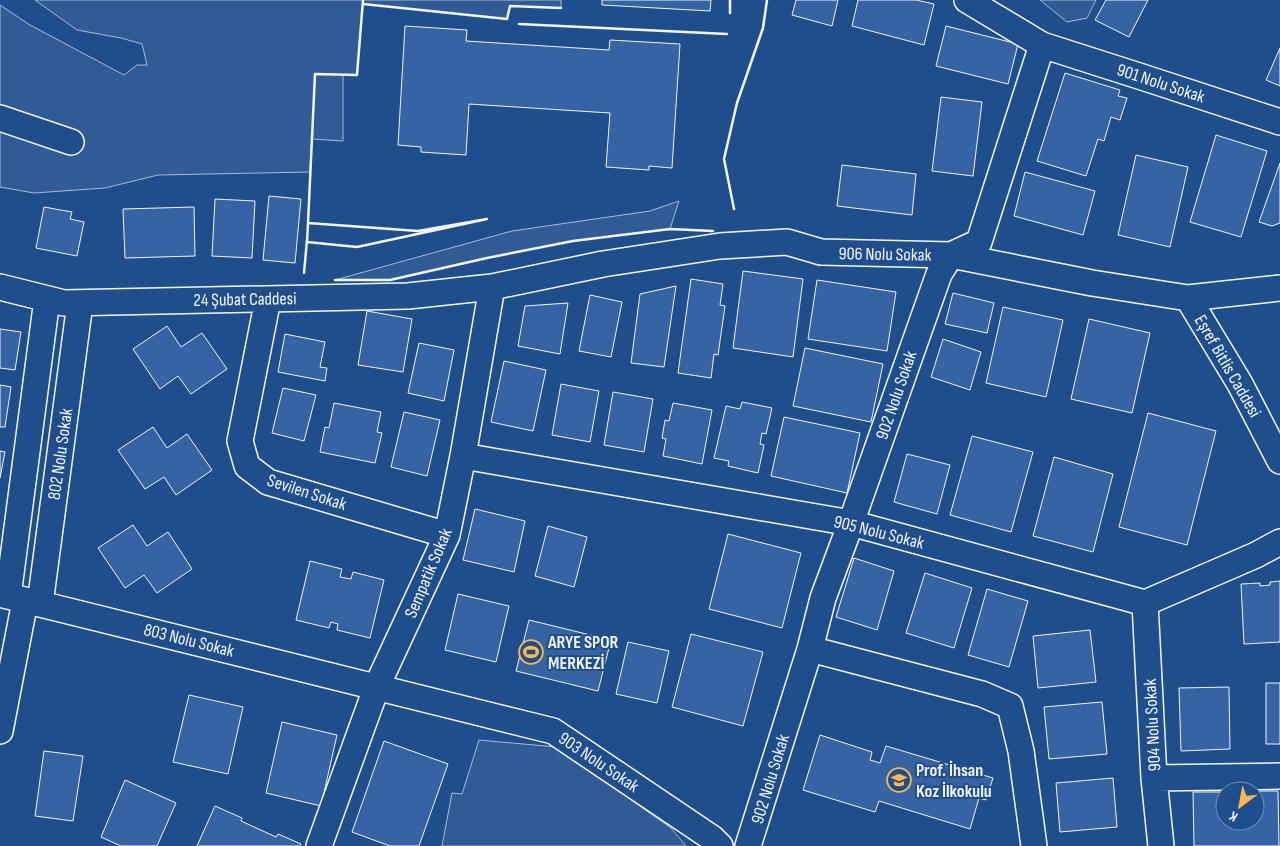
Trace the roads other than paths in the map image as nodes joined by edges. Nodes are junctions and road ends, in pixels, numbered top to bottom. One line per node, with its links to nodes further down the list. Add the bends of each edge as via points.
1 (967, 0): 2 (street)
2 (1042, 45): 4 (street, 901 Nolu Sokak); 6 (street, via 979,242)
3 (0, 118): 5 (street)
4 (1280, 122)
5 (70, 142)
6 (951, 255): 8 (street, 906 Nolu Sokak, via 821,252 788,242 720,246 603,264); 10 (street, 906 Nolu Sokak); 16 (street, 902 Nolu Sokak, via 939,274)
7 (0, 287): 11 (street, 24 Şubat Caddesi)
8 (492, 287): 12 (street, 24 Şubat Caddesi, via 408,296); 14 (street, Sempatik Sokak)
9 (1280, 288): 10 (street, 906 Nolu Sokak)
10 (1188, 298): 15 (street, Eşref Bitlis Caddesi, via 1240,384)
11 (47, 299): 13 (street, 24 Şubat Caddesi); 19 (street, 802 Nolu Sokak)
12 (268, 299): 13 (street, 24 Şubat Caddesi); 17 (street, Sevilen Sokak, via 240,441 247,466 268,482)
13 (80, 303): 19 (street, 802 Nolu Sokak)
14 (463, 456): 16 (street, 905 Nolu Sokak); 17 (street, Sempatik Sokak)
15 (1280, 461)
16 (851, 524): 20 (street, 905 Nolu Sokak); 21 (street, 902 Nolu Sokak, via 822,598)
17 (447, 535): 22 (street, Sempatik Sokak)
18 (1280, 542): 20 (street)
19 (18, 599): 22 (street, 803 Nolu Sokak); 23 (street)
20 (1145, 603): 25 (street, 904 Nolu Sokak)
21 (810, 649): 28 (street, 902 Nolu Sokak); 29 (street, via 982,694 1010,706 1021,751)
22 (377, 686): 26 (street, Sempatik Sokak); 27 (street, 903 Nolu Sokak, via 553,731)
23 (0, 731)
24 (1280, 776): 25 (street)
25 (1154, 778): 30 (street, 904 Nolu Sokak)
26 (319, 846)
27 (720, 846)
28 (748, 846)
29 (1034, 846)
30 (1161, 846)

